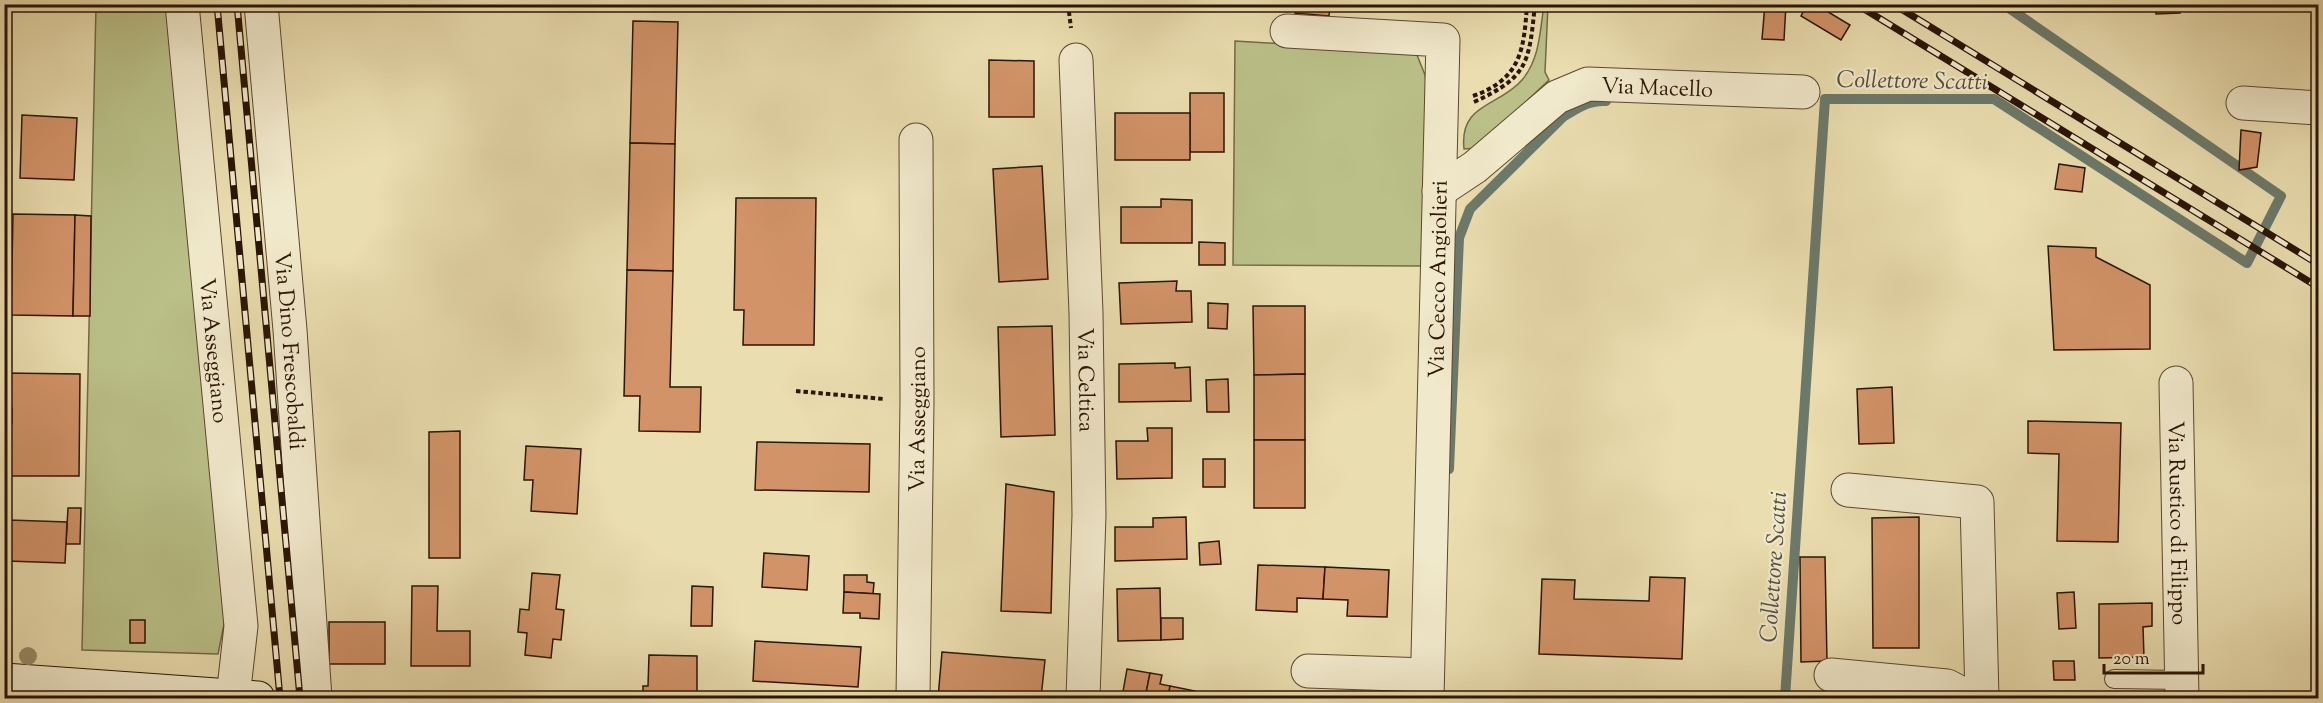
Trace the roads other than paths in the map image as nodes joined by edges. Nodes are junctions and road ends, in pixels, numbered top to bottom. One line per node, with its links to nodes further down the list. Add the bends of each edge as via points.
1 (182, 4): 19 (street, Via Asseggiano)
2 (261, 4): 18 (street, Via Dino Frescobaldi, via 290,330)
3 (1287, 31): 9 (street, Via Cecco Angiolieri, via 1443,40 1454,106)
4 (1076, 60): 21 (street, Via Celtica, via 1089,515)
5 (1803, 92): 9 (street, Via Macello, via 1588,84 1557,97 1475,167)
6 (2243, 103): 7 (street)
7 (2319, 108)
8 (916, 140): 20 (street, Via Asseggiano)
9 (1439, 191): 16 (street, Via Cecco Angiolieri)
10 (2176, 383): 17 (street, Via Rustico di Filippo)
11 (1848, 490): 23 (street, via 1977,502)
12 (1308, 671): 16 (street, Via Cecco Angiolieri)
13 (1831, 675): 22 (street, via 1947,686)
14 (2114, 679): 17 (lane)
15 (4, 680): 19 (street, Via Asseggiano)
16 (1427, 687)
17 (2182, 689)
18 (314, 694)
19 (246, 698)
20 (913, 699)
21 (1083, 699)
22 (1970, 699)
23 (1982, 699)

